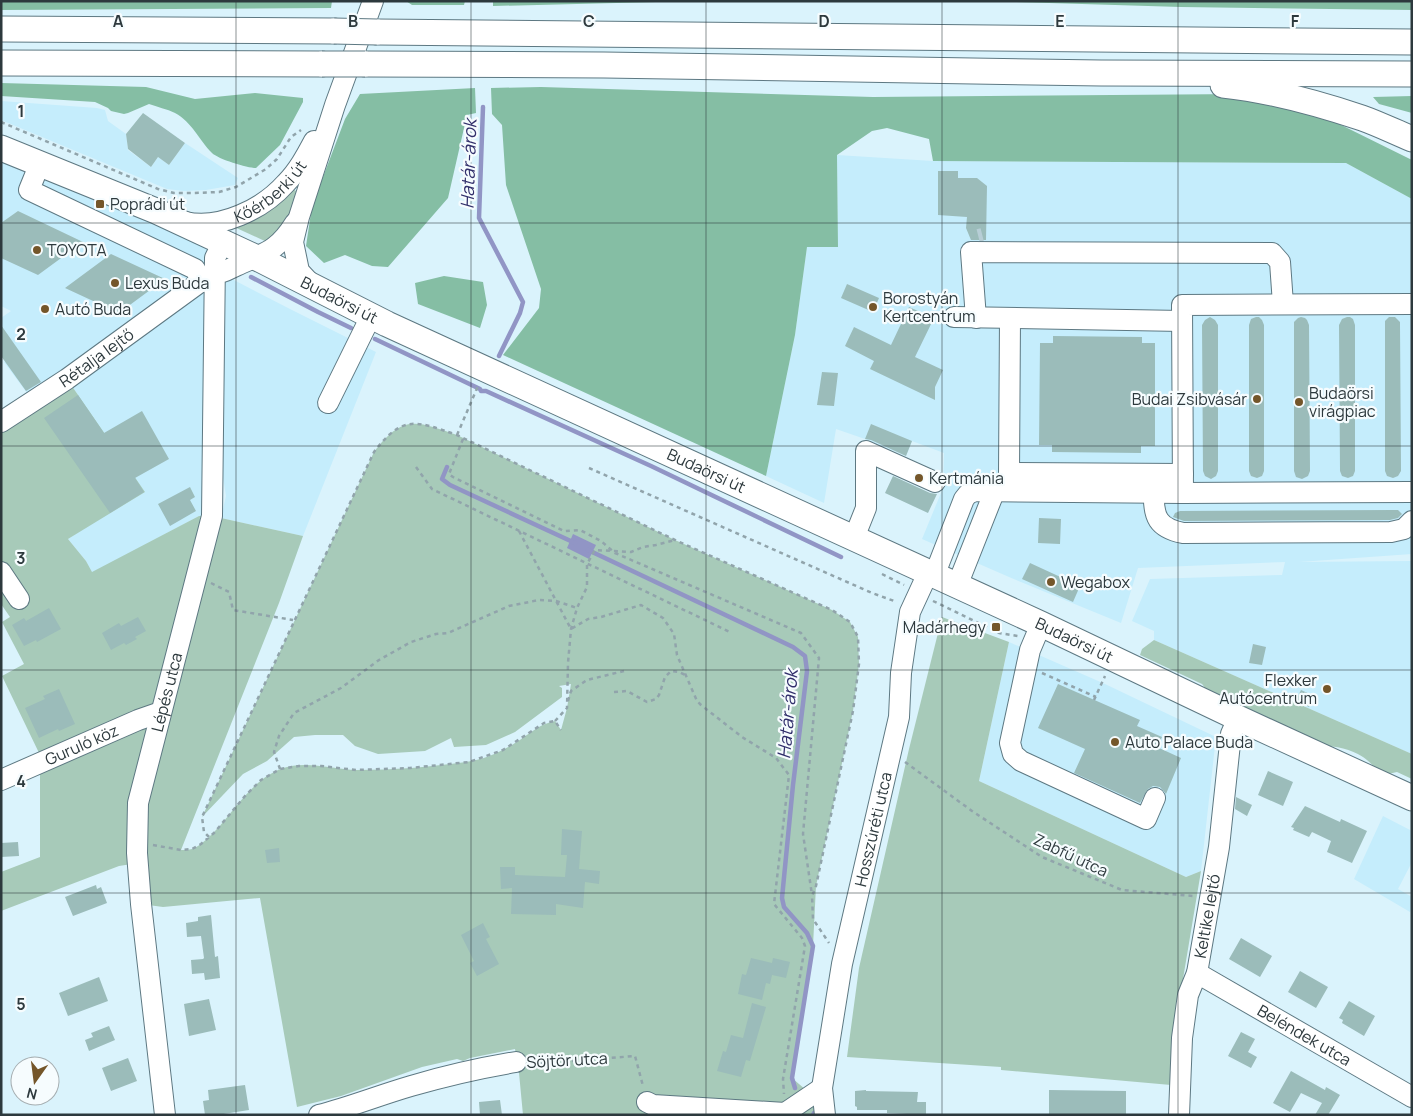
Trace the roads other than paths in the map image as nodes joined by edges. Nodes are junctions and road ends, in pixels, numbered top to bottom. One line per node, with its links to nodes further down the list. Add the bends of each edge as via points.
1 (373, 1): 7 (street, Kőérberki út)
2 (1, 29): 3 (main road, bridge)
3 (1412, 42)
4 (1, 63): 5 (main road, bridge, via 604,65)
5 (1101, 72): 6 (main road); 8 (main road, via 1162,81 1236,86 1304,100)
6 (1412, 74)
7 (335, 105): 11 (street, Kőérberki út); 12 (street, Kőérberki út, via 302,162 286,184 270,198 231,218 208,224)
8 (1412, 139)
9 (1, 148): 10 (main road, Budaörsi út)
10 (40, 163): 12 (main road, Budaörsi út); 15 (street, via 29,190)
11 (299, 217): 14 (street, Kőérberki út, via 280,242); 16 (street, Kőérberki út, via 293,242 295,257 299,271)
12 (170, 218): 13 (main road, Budaörsi út)
13 (223, 242): 14 (main road, Budaörsi út); 15 (street, Lépés utca)
14 (256, 258): 15 (street, Rétalja lejtő); 16 (main road, Budaörsi út)
15 (208, 277): 25 (street, Rétalja lejtő); 38 (street, Lépés utca, via 212,516)
16 (314, 288): 19 (main road, Budaörsi út)
17 (1283, 304): 18 (street); 21 (street, via 1280,262 1272,253 981,242); 23 (street, via 1182,305)
18 (1412, 304)
19 (371, 316): 24 (street); 32 (main road, Budaörsi út)
20 (954, 317): 21 (street)
21 (976, 318): 22 (street)
22 (1010, 318): 23 (street); 28 (street)
23 (1182, 320): 27 (street)
24 (328, 403)
25 (1, 422)
26 (935, 482): 32 (street, via 866,451 866,508)
27 (1183, 483): 28 (street); 29 (street); 30 (street)
28 (1004, 485): 30 (street); 34 (street); 35 (street, Hosszúréti utca, via 975,491 964,499)
29 (1412, 492)
30 (1154, 493): 31 (street, via 1156,517 1168,529 1183,533 1391,532 1404,529)
31 (1412, 521)
32 (854, 538): 35 (main road, Budaörsi út)
33 (1, 572): 36 (street)
34 (958, 586): 35 (main road, Budaörsi út); 37 (main road, Budaörsi út)
35 (923, 587): 45 (street, Hosszúréti utca, via 910,612 901,673 899,717 842,964)
36 (19, 599)
37 (1041, 624): 39 (main road, Budaörsi út); 41 (street, via 1030,650 1010,743 1013,754 1021,761 1146,820)
38 (161, 712): 40 (street, Guruló köz); 49 (street, Lépés utca, via 138,803 137,853)
39 (1238, 718): 42 (main road, Budaörsi út); 43 (street, Keltike lejtő, via 1231,734 1219,847)
40 (1, 780)
41 (1155, 798)
42 (1412, 798)
43 (1196, 973): 46 (street, Beléndek utca); 52 (street, Keltike lejtő, via 1188,994 1182,1038)
44 (516, 1062): 50 (street, Söjtör utca, via 464,1071)
45 (822, 1088): 48 (street); 51 (street, Hosszúréti utca)
46 (1412, 1097)
47 (647, 1102): 48 (street)
48 (785, 1114)
49 (166, 1115)
50 (319, 1115)
51 (825, 1115)
52 (1179, 1115)

